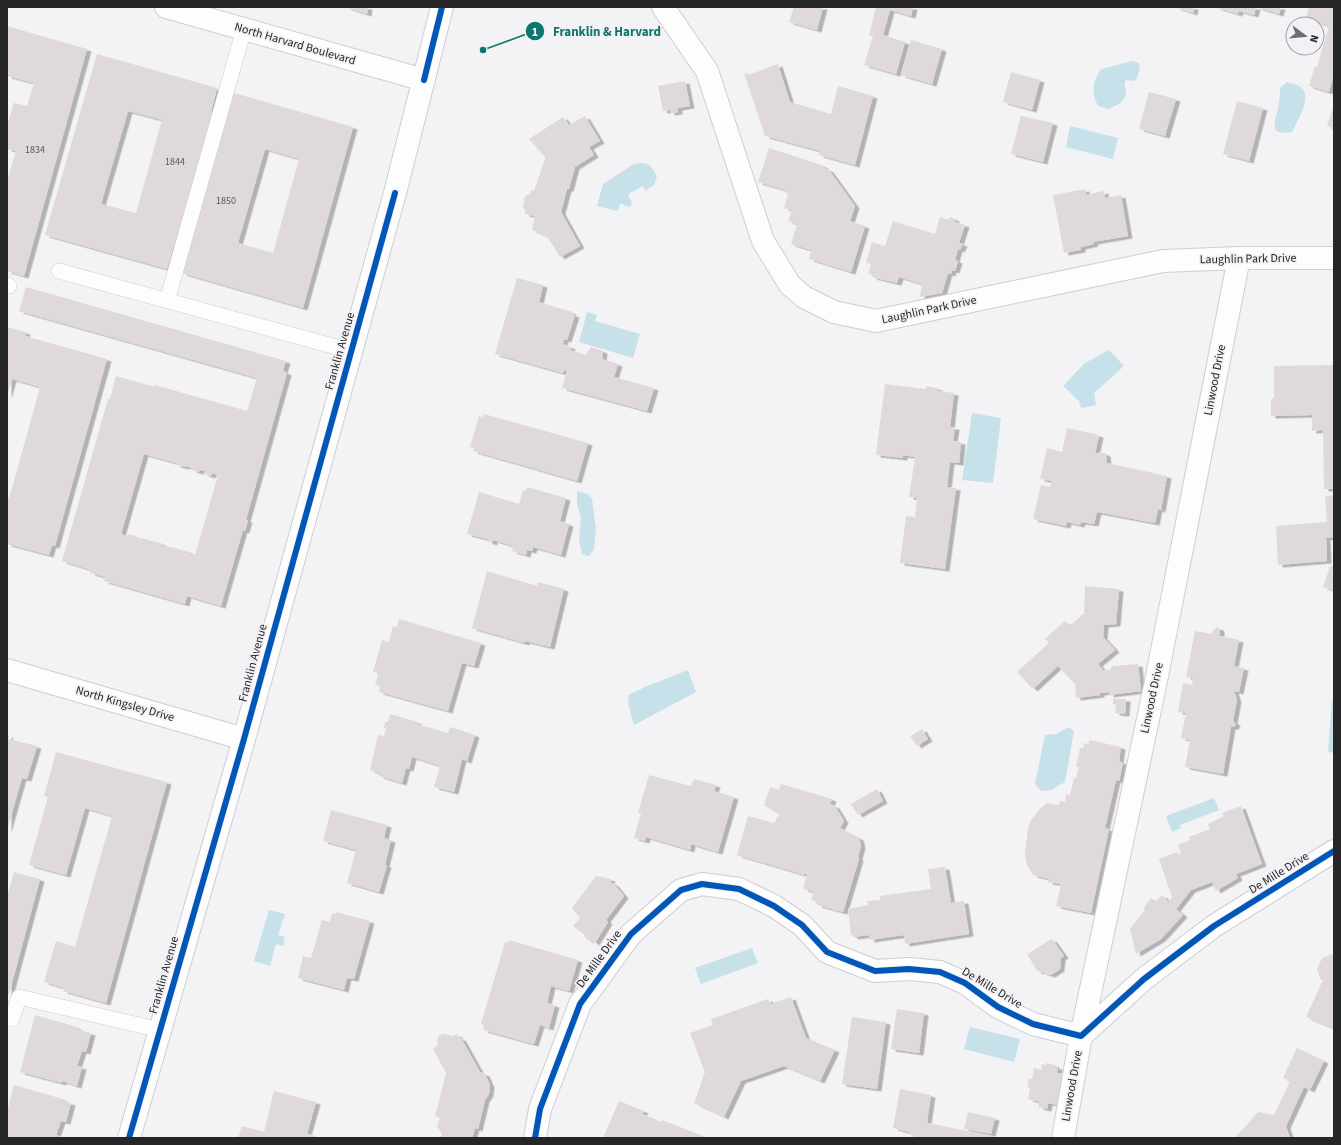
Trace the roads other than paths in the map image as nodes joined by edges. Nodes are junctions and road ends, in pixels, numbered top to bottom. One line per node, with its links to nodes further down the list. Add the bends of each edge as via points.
1 (166, 7): 4 (street, North Harvard Boulevard)
2 (442, 7): 5 (street, Franklin Avenue)
3 (662, 7): 6 (street, Laughlin Park Drive, via 707,71 764,241 790,285 804,297 834,312 876,321 1163,262)
4 (244, 29): 5 (street, North Harvard Boulevard); 9 (lane)
5 (424, 80): 10 (street, Franklin Avenue)
6 (1239, 258): 7 (street, Laughlin Park Drive); 16 (street, Linwood Drive, via 1155,686)
7 (1334, 258)
8 (59, 271): 9 (lane)
9 (167, 301): 10 (lane)
10 (351, 351): 12 (street, Franklin Avenue)
11 (7, 670): 12 (street, North Kingsley Drive)
12 (244, 739): 15 (street, Franklin Avenue)
13 (1334, 851): 16 (street, De Mille Drive, via 1214,926 1144,979)
14 (12, 1020): 15 (lane, via 19,997)
15 (160, 1030): 17 (street, Franklin Avenue)
16 (1081, 1036): 18 (street, De Mille Drive, via 1033,1024 998,1007 965,983 940,972 909,968 875,971 827,952 802,925 774,906 739,889 702,884 682,890 631,934 580,1004 540,1110); 19 (street, Linwood Drive)
17 (129, 1138)
18 (535, 1138)
19 (1063, 1138)

